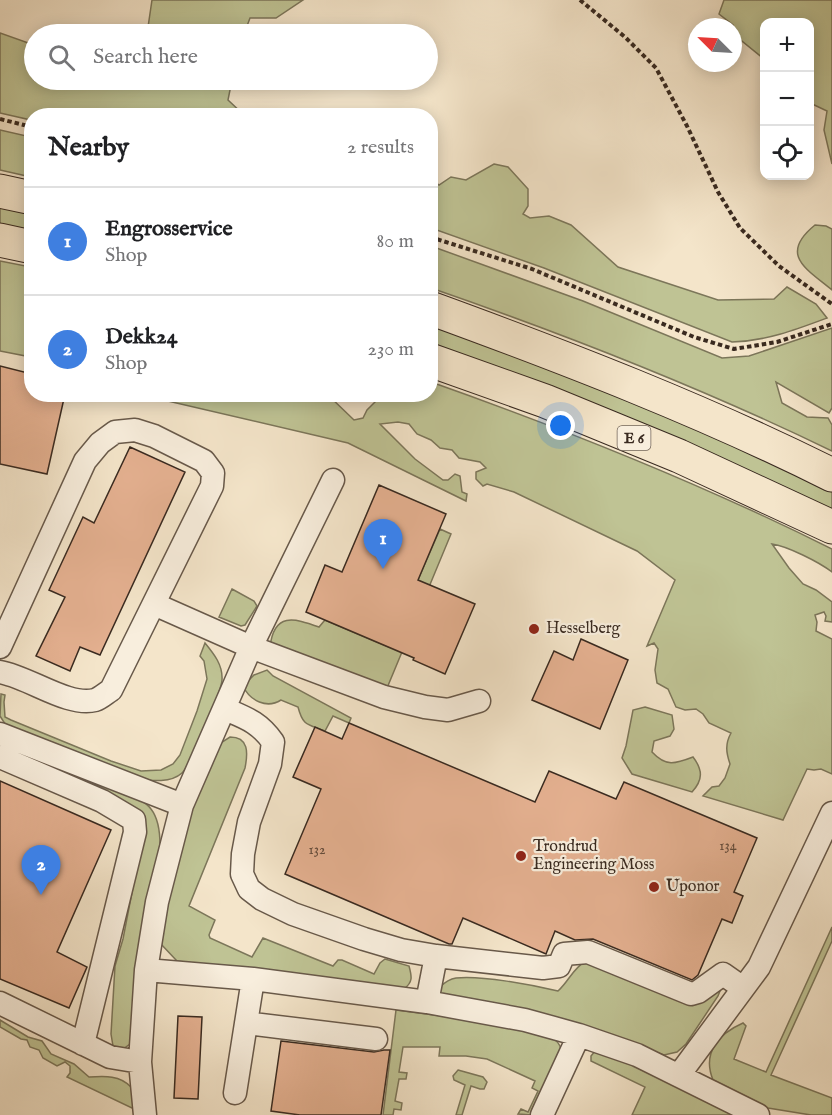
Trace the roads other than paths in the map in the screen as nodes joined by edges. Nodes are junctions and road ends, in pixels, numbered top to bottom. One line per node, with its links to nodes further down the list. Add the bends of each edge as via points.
1 (0, 191): 2 (highway)
2 (24, 196)
3 (0, 240): 4 (highway)
4 (24, 245)
5 (438, 312): 7 (highway, via 638,387)
6 (438, 363): 9 (highway, E 6, via 679,456)
7 (832, 475)
8 (333, 480): 12 (street)
9 (832, 527)
10 (154, 604): 11 (street, via 212,486 213,472 204,461 153,436 135,430 115,432 86,461); 12 (street); 13 (street, via 111,690 96,700 78,702)
11 (0, 647)
12 (251, 647): 14 (street, via 414,705 448,710); 15 (street)
13 (0, 672)
14 (479, 701)
15 (225, 709): 17 (street); 19 (street, via 254,721 273,742 243,854 242,874 249,889 293,914 333,929 401,950)
16 (2, 745): 17 (street); 28 (street, via 134,820 135,832)
17 (182, 805): 20 (street, via 157,902)
18 (832, 813): 22 (street, via 759,967)
19 (436, 956): 22 (street, via 543,968 559,966 564,954 588,952 691,994 723,974); 23 (street)
20 (146, 970): 21 (street); 29 (street)
21 (253, 979): 23 (street); 25 (street)
22 (743, 988): 30 (street)
23 (427, 1002): 26 (street, via 525,1020)
24 (0, 1003): 28 (street)
25 (246, 1023): 27 (street); 31 (street)
26 (579, 1035): 30 (street); 34 (street)
27 (376, 1040)
28 (83, 1044): 29 (street, via 110,1057)
29 (140, 1062): 33 (street)
30 (679, 1075): 32 (street)
31 (235, 1092)
32 (754, 1114)
33 (145, 1115)
34 (542, 1115)

